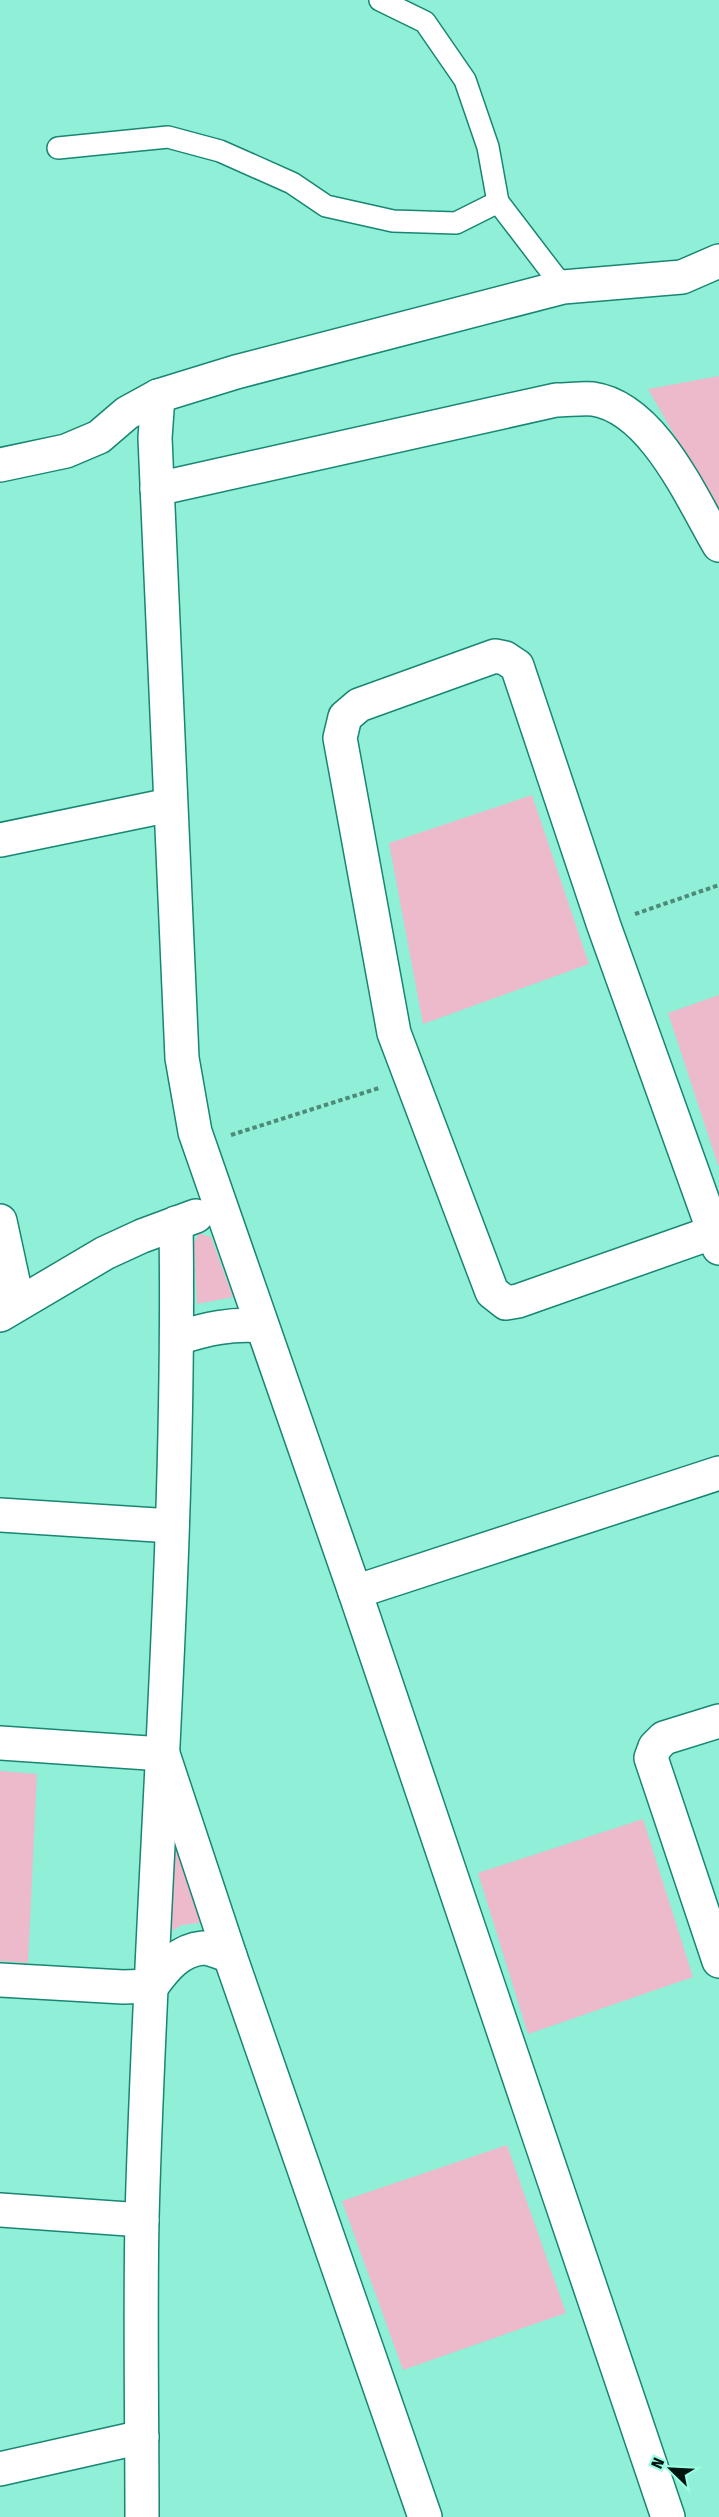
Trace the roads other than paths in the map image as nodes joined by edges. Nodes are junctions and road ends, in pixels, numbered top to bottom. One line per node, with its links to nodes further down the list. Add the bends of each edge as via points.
1 (380, 0): 3 (lane, via 425,22 465,80 488,147)
2 (58, 148): 3 (lane, via 168,136 230,155 292,183 326,206 393,221 456,223)
3 (498, 202): 5 (lane)
4 (719, 261): 5 (street, via 682,277)
5 (563, 287): 6 (street)
6 (158, 396): 7 (street, via 127,413 99,437 66,451); 8 (street)
7 (0, 465)
8 (157, 489): 9 (street, via 556,400 594,399 624,410 653,437); 10 (street)
9 (719, 544)
10 (170, 805): 11 (street); 12 (street, via 182,1058 199,1145)
11 (0, 840)
12 (221, 1206): 14 (street); 17 (street)
13 (0, 1221): 16 (street)
14 (176, 1223): 16 (street, via 105,1253); 18 (street)
15 (716, 1240): 15 (street, via 517,666 495,656 359,705 345,717 340,738 394,1034 492,1292 506,1303)
16 (9, 1310)
17 (262, 1326): 18 (street, via 241,1324); 22 (street)
18 (178, 1338): 21 (street)
19 (719, 1473): 22 (street)
20 (0, 1515): 21 (street)
21 (172, 1526): 25 (street)
22 (355, 1592): 36 (street)
23 (719, 1720): 27 (street, via 664,1738 651,1758)
24 (0, 1743): 25 (street)
25 (163, 1754): 26 (street); 29 (street)
26 (230, 1956): 29 (street, via 204,1948 181,1955); 35 (street)
27 (719, 1961)
28 (0, 1980): 29 (street)
29 (152, 1986): 31 (street)
30 (0, 2210): 31 (street)
31 (142, 2220): 32 (street)
32 (142, 2437): 33 (street); 34 (street)
33 (0, 2469)
34 (142, 2517)
35 (425, 2517)
36 (668, 2517)

